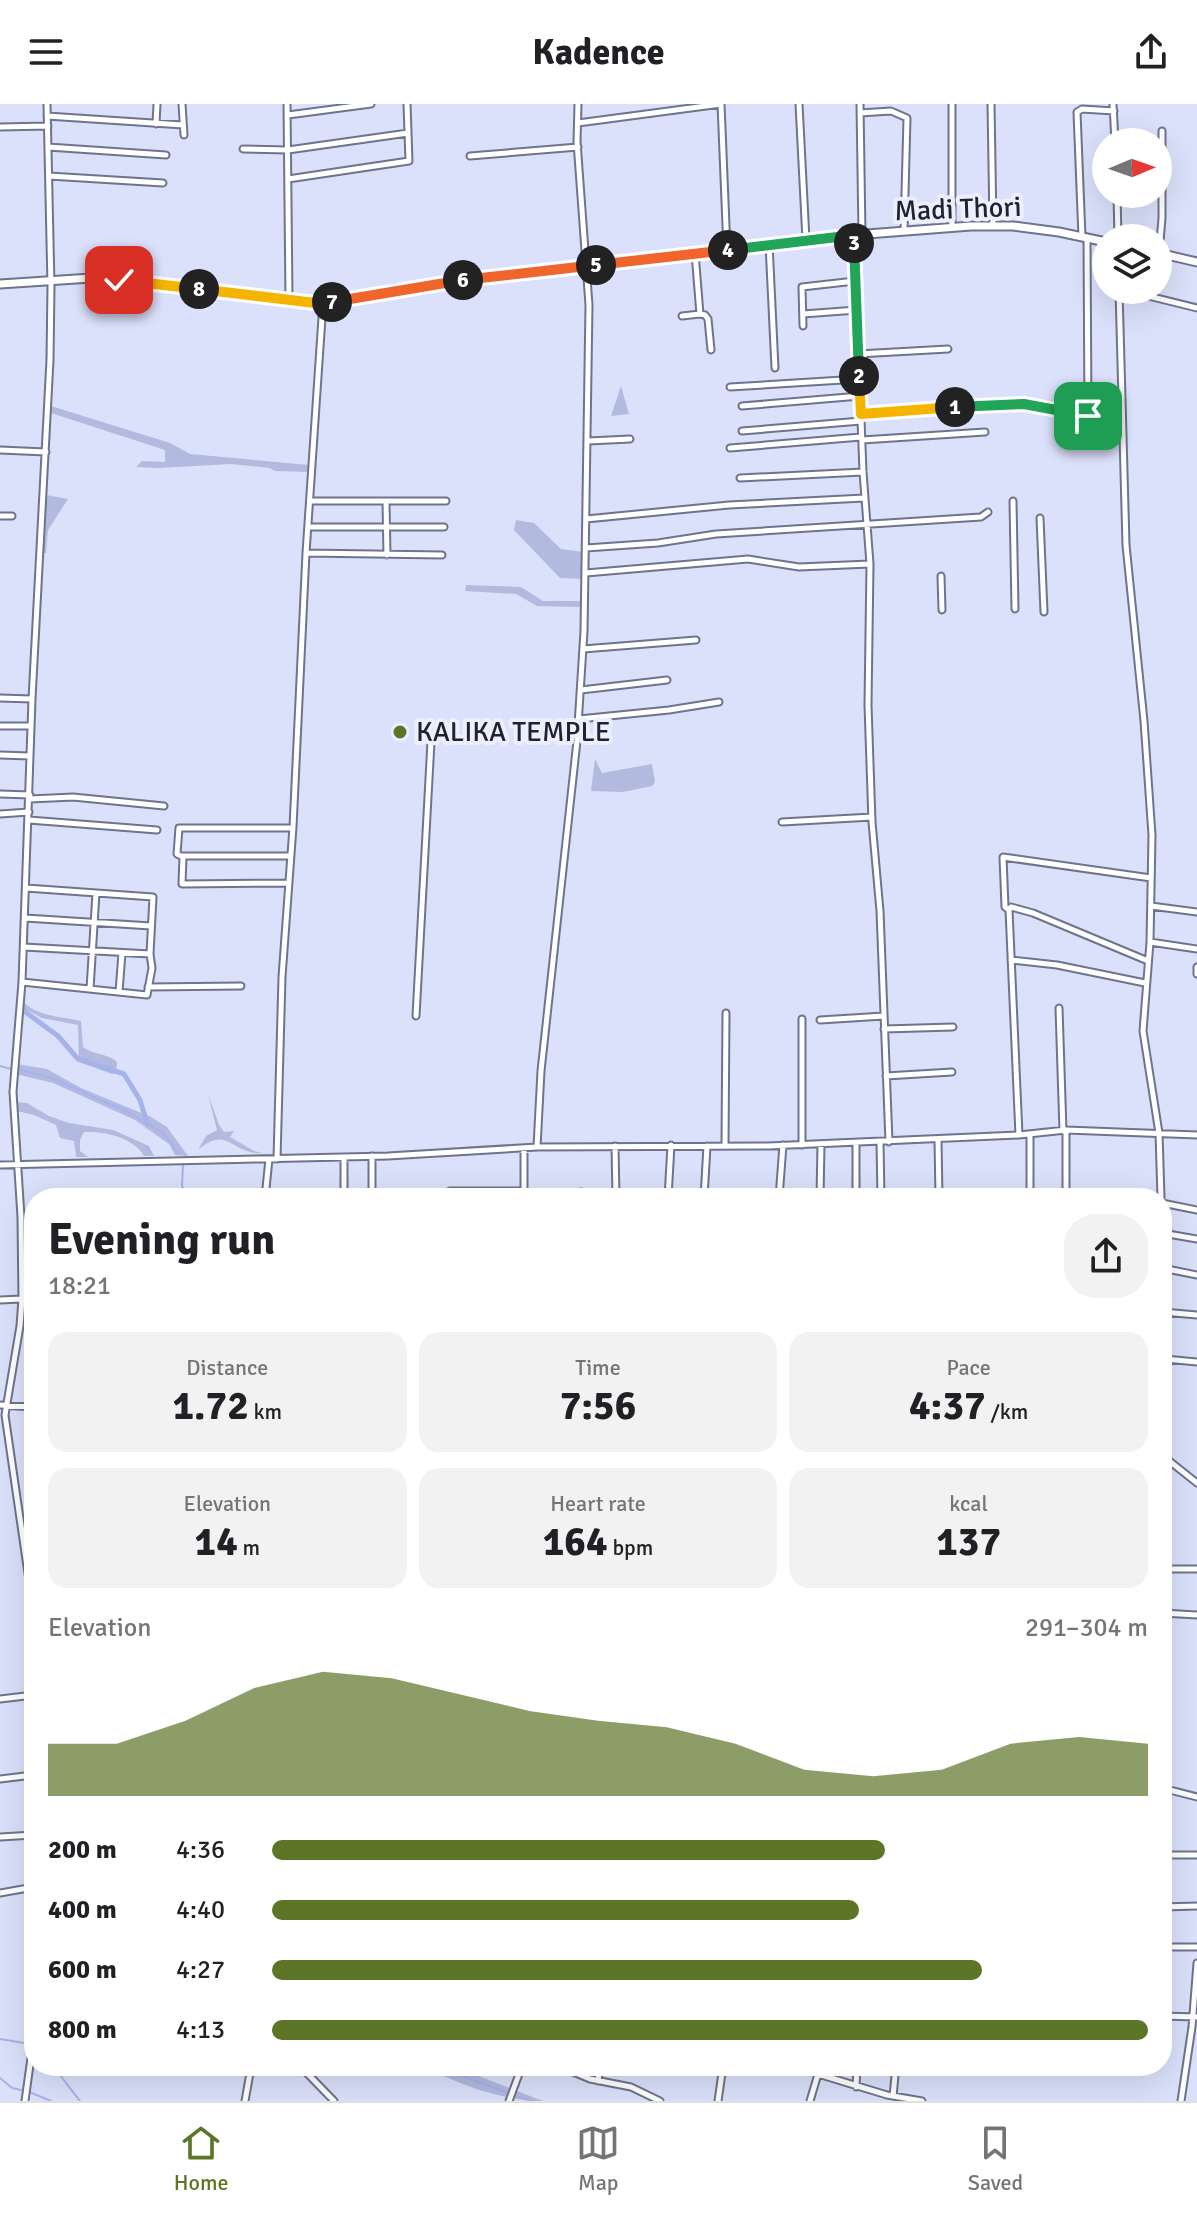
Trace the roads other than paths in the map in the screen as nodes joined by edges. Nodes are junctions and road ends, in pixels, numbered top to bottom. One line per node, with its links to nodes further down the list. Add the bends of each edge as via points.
1 (47, 104): 16 (street)
2 (157, 104): 18 (street)
3 (182, 104): 19 (street)
4 (287, 104): 15 (street)
5 (371, 104): 15 (street)
6 (407, 104): 23 (street)
7 (578, 104): 17 (street)
8 (721, 104): 17 (street); 42 (street)
9 (799, 104): 40 (street)
10 (860, 104): 14 (street)
11 (952, 104): 35 (street)
12 (991, 104): 34 (street)
13 (1114, 108): 22 (street); 38 (street, via 1077,112)
14 (860, 113): 36 (street, via 891,111 907,118); 37 (street)
15 (288, 115): 28 (street)
16 (47, 116): 18 (street); 20 (street)
17 (578, 123): 26 (street)
18 (156, 124): 19 (street)
19 (183, 125): 24 (street)
20 (48, 126): 21 (street); 25 (street)
21 (0, 127)
22 (1115, 128)
23 (408, 133): 28 (street); 32 (street, via 407,162)
24 (184, 135)
25 (48, 147): 29 (street); 31 (street)
26 (578, 147): 30 (street); 46 (street)
27 (243, 149): 28 (street)
28 (288, 150): 32 (street)
29 (166, 155)
30 (470, 156)
31 (49, 176): 33 (street); 47 (street)
32 (288, 179): 50 (street)
33 (163, 183)
34 (993, 226): 35 (main road, Madi Thori); 38 (main road, Madi Thori)
35 (952, 228): 36 (main road, Madi Thori)
36 (904, 232): 37 (main road, Madi Thori)
37 (858, 235): 40 (main road, Madi Thori); 48 (street)
38 (1084, 238): 39 (main road, Madi Thori); 68 (street)
39 (1092, 239)
40 (806, 240): 41 (main road, Madi Thori)
41 (769, 244): 42 (main road, Madi Thori); 63 (street)
42 (727, 250): 43 (main road, Madi Thori)
43 (695, 253): 46 (main road, Madi Thori); 56 (street)
44 (1172, 256): 45 (main road)
45 (1197, 262)
46 (587, 266): 52 (main road, Madi Thori); 75 (street)
47 (51, 280): 49 (main road, Madi Thori); 50 (main road, Madi Thori, via 119,280); 78 (street)
48 (855, 281): 55 (street); 57 (street, via 802,287)
49 (0, 284)
50 (290, 300): 52 (main road, Madi Thori)
51 (1172, 302): 54 (street)
52 (323, 303): 82 (street)
53 (1122, 304): 70 (street)
54 (1197, 308)
55 (857, 310): 57 (street); 62 (street)
56 (700, 314): 58 (street); 61 (street, via 708,319)
57 (803, 314): 59 (street)
58 (682, 316)
59 (803, 326)
60 (948, 349): 62 (street)
61 (711, 350)
62 (858, 354): 64 (street)
63 (775, 368)
64 (859, 379): 65 (street); 66 (street)
65 (730, 387)
66 (860, 396): 67 (street); 69 (street)
67 (742, 406)
68 (1088, 416): 69 (street, via 1012,404); 70 (street)
69 (861, 418): 71 (street); 73 (street)
70 (1122, 421): 130 (street)
71 (742, 431)
72 (985, 432): 73 (street)
73 (862, 438): 76 (street); 79 (street)
74 (630, 439): 75 (street)
75 (588, 441): 90 (street)
76 (730, 448)
77 (0, 450): 78 (street)
78 (46, 452): 110 (street)
79 (863, 472): 80 (street); 81 (street)
80 (740, 478)
81 (864, 498): 90 (street); 91 (street)
82 (310, 501): 83 (street); 92 (street)
83 (386, 501): 84 (street); 94 (street)
84 (446, 501)
85 (1013, 501): 102 (street)
86 (988, 512): 91 (street, via 981,517)
87 (0, 516): 88 (street)
88 (12, 516)
89 (1040, 518): 104 (street)
90 (586, 519): 95 (street)
91 (866, 525): 95 (street); 99 (street)
92 (309, 527): 94 (street); 96 (street)
93 (444, 527): 94 (street)
94 (387, 528): 97 (street)
95 (586, 548): 100 (street)
96 (306, 553): 97 (street); 126 (street)
97 (387, 555): 98 (street)
98 (442, 555)
99 (870, 564): 100 (street, via 799,567 748,559); 123 (street)
100 (586, 573): 106 (street)
101 (941, 576): 103 (street)
102 (1015, 609)
103 (942, 610)
104 (1044, 612)
105 (696, 640): 106 (street)
106 (583, 649): 108 (street)
107 (667, 680): 108 (street)
108 (581, 690): 112 (street)
109 (0, 698): 110 (street)
110 (32, 699): 114 (street)
111 (719, 702): 112 (street)
112 (579, 719): 182 (street)
113 (0, 726): 114 (street)
114 (31, 726): 117 (street)
115 (431, 742): 158 (street)
116 (0, 755): 117 (street)
117 (30, 756): 119 (street)
118 (0, 794): 119 (street)
119 (30, 797): 120 (street); 121 (street)
120 (164, 806)
121 (29, 812): 122 (street); 124 (street)
122 (0, 814)
123 (872, 817): 125 (street); 159 (street)
124 (29, 820): 127 (street); 132 (street)
125 (782, 822)
126 (293, 828): 128 (street, via 179,828 177,854); 129 (street)
127 (157, 830)
128 (183, 856): 129 (street); 131 (street, via 182,884)
129 (291, 856): 131 (street)
130 (1151, 878): 134 (street); 135 (street, via 1003,857)
131 (289, 883): 187 (street)
132 (26, 888): 133 (street); 137 (street)
133 (96, 893): 138 (street); 139 (street, via 153,897)
134 (1151, 906): 136 (street); 140 (street)
135 (1009, 910): 146 (street); 147 (street, via 1033,913)
136 (1197, 912)
137 (25, 918): 138 (street); 141 (street)
138 (95, 922): 139 (street); 143 (street)
139 (151, 926): 145 (street)
140 (1150, 942): 142 (street); 147 (street)
141 (24, 947): 143 (street); 150 (street)
142 (1197, 949)
143 (94, 951): 144 (street); 154 (street)
144 (122, 953): 145 (street); 155 (street)
145 (150, 954): 153 (street)
146 (1011, 960): 151 (street); 169 (street)
147 (1148, 961): 151 (street)
148 (1197, 967): 149 (street)
149 (1197, 974)
150 (22, 982): 154 (street); 189 (street, via 13,1092)
151 (1145, 983): 167 (street, via 1143,1031)
152 (241, 986): 153 (street)
153 (148, 987): 155 (street, via 147,995)
154 (90, 989): 155 (street)
155 (119, 992)
156 (1059, 1008): 166 (street)
157 (726, 1013): 181 (street)
158 (416, 1016)
159 (884, 1016): 161 (street); 163 (street)
160 (802, 1019): 178 (street)
161 (820, 1020)
162 (953, 1027): 163 (street)
163 (884, 1029): 165 (street)
164 (952, 1072): 165 (street)
165 (886, 1076): 173 (street)
166 (1064, 1131): 167 (street); 168 (street); 203 (street)
167 (1159, 1133): 170 (street); 204 (street)
168 (1030, 1134): 169 (street); 202 (street)
169 (1019, 1135): 171 (street)
170 (1197, 1135)
171 (938, 1140): 173 (street); 201 (street)
172 (880, 1142): 173 (street); 174 (street); 200 (street)
173 (889, 1142)
174 (856, 1143): 175 (street); 199 (street)
175 (821, 1144): 178 (street); 198 (street)
176 (671, 1145): 179 (street); 180 (street); 195 (street)
177 (783, 1145): 178 (street); 181 (street); 197 (street)
178 (802, 1145)
179 (615, 1146): 182 (street); 194 (street)
180 (707, 1146): 181 (street); 196 (street)
181 (725, 1146)
182 (537, 1147): 183 (street)
183 (524, 1148): 184 (street); 193 (street)
184 (372, 1156): 185 (street); 192 (street)
185 (344, 1157): 187 (street); 191 (street)
186 (269, 1159): 187 (street); 189 (street); 190 (street)
187 (277, 1159)
188 (0, 1165): 189 (street)
189 (16, 1165): 211 (street)
190 (266, 1188)
191 (344, 1188)
192 (372, 1188)
193 (524, 1188)
194 (616, 1188)
195 (669, 1188)
196 (705, 1188)
197 (780, 1188)
198 (820, 1188)
199 (856, 1188)
200 (881, 1188)
201 (939, 1188)
202 (1030, 1188)
203 (1066, 1188)
204 (1161, 1188)
205 (1172, 1203): 206 (street)
206 (1197, 1210)
207 (1172, 1235): 208 (street)
208 (1197, 1239)
209 (1172, 1272): 210 (street)
210 (1197, 1275)
211 (22, 1299): 212 (street); 217 (street)
212 (0, 1300)
213 (1172, 1313): 214 (street)
214 (1197, 1315)
215 (1172, 1360): 216 (street)
216 (1197, 1362)
217 (3, 1406): 218 (street); 221 (street)
218 (24, 1407)
219 (1172, 1464): 220 (street)
220 (1197, 1483)
221 (24, 1548)
222 (1172, 1569): 223 (street)
223 (1197, 1569)
224 (1172, 1614): 225 (street)
225 (1197, 1615)
226 (24, 1696): 227 (street)
227 (0, 1699)
228 (24, 1776): 229 (street)
229 (0, 1779)
230 (1172, 1791): 231 (street)
231 (1197, 1797)
232 (24, 1836): 233 (street)
233 (0, 1837)
234 (1172, 1855): 235 (street)
235 (1197, 1855)
236 (24, 1889): 237 (street)
237 (0, 1893)
238 (1197, 1906): 239 (street)
239 (1172, 1907)
240 (1172, 1947): 241 (street)
241 (1197, 1947)
242 (1197, 1963): 244 (street)
243 (1172, 2016): 244 (street)
244 (1195, 2017): 267 (street)
245 (28, 2076): 260 (street)
246 (249, 2076): 261 (street)
247 (310, 2076): 262 (street)
248 (518, 2076): 259 (street)
249 (585, 2076): 256 (street)
250 (599, 2076): 256 (street)
251 (722, 2076): 264 (street)
252 (817, 2076): 265 (street)
253 (824, 2076): 257 (street)
254 (857, 2076): 257 (street)
255 (895, 2076): 258 (street)
256 (598, 2081): 263 (street, via 631,2087)
257 (856, 2087): 258 (street)
258 (893, 2096): 266 (street)
259 (509, 2100)
260 (25, 2101)
261 (245, 2101)
262 (334, 2101)
263 (658, 2101)
264 (718, 2101)
265 (810, 2101)
266 (922, 2101)
267 (1181, 2101)

